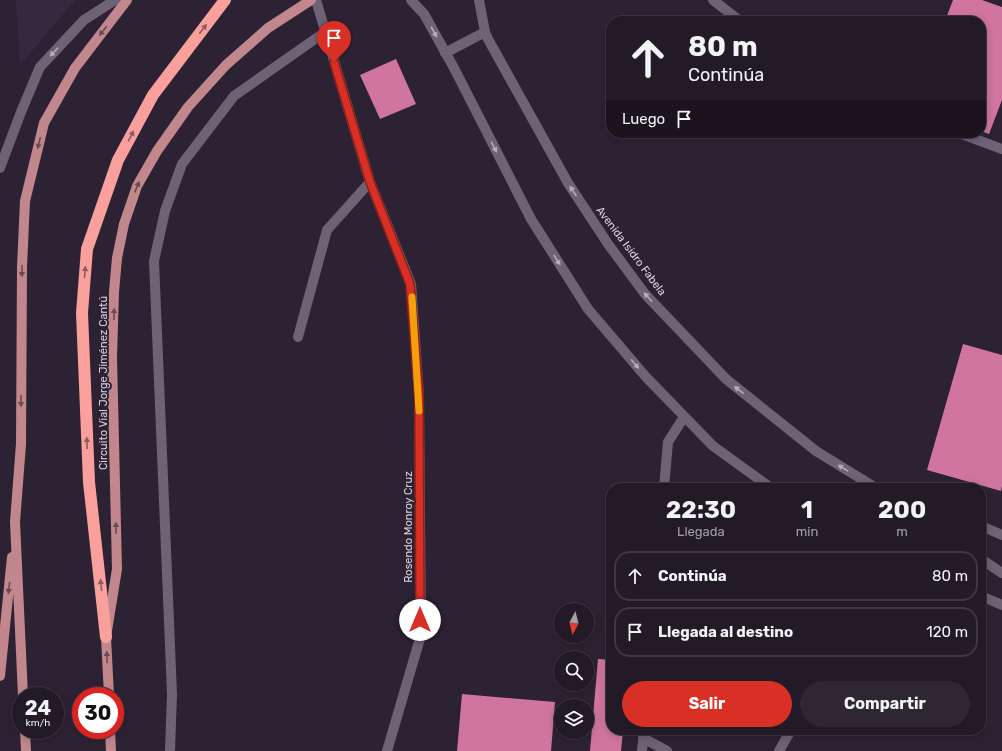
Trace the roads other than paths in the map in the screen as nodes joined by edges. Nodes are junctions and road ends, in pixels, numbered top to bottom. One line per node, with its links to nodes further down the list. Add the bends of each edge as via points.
1 (116, 0): 15 (street, one-way to 15, via 84,20 40,67)
2 (127, 0): 22 (main road, one-way to 22, via 75,68 44,123 25,201 21,444)
3 (225, 0): 29 (highway, one-way to 3, via 89,482 82,313 88,249 118,160 153,95)
4 (311, 0): 29 (main road, Circuito Vial Jorge Jiménez Cantú, one-way to 4, via 117,569 113,350 115,278 124,224 137,186 157,151 188,107 226,65 268,28)
5 (316, 0): 10 (street, Rosendo Monroy Cruz)
6 (411, 0): 12 (street, one-way to 12, via 424,14)
7 (479, 0): 11 (street, Avenida Isidro Fabela)
8 (713, 0): 9 (street)
9 (734, 16)
10 (325, 32): 16 (street, Rosendo Monroy Cruz); 40 (street, via 234,96 182,164 165,211 154,261 172,694)
11 (485, 32): 12 (street); 21 (street, Avenida Isidro Fabela, one-way to 11, via 816,451 726,379 645,294 568,183)
12 (445, 53): 18 (street, one-way to 18, via 531,219 588,309 646,377)
13 (972, 138): 14 (street)
14 (1002, 149)
15 (0, 168)
16 (370, 182): 17 (street, via 327,230); 41 (street, Rosendo Monroy Cruz, via 410,284 419,395 420,635)
17 (298, 337)
18 (684, 416): 19 (street, via 668,442); 20 (street, via 713,446)
19 (664, 483)
20 (764, 483)
21 (868, 483)
22 (15, 522): 30 (main road, one-way to 30); 31 (main road)
23 (986, 528): 24 (street)
24 (1002, 535)
25 (986, 562): 26 (street)
26 (1002, 573)
27 (986, 598): 28 (street)
28 (1002, 605)
29 (106, 637): 32 (main road, Circuito Vial Jorge Jiménez Cantú, one-way to 29)
30 (0, 676)
31 (23, 687)
32 (109, 687)
33 (643, 735): 42 (street)
34 (644, 735): 43 (street)
35 (788, 735): 44 (street)
36 (25, 739): 38 (main road)
37 (110, 739): 39 (main road)
38 (26, 751)
39 (111, 751)
40 (170, 751)
41 (387, 751)
42 (642, 751)
43 (667, 751)
44 (779, 751)

